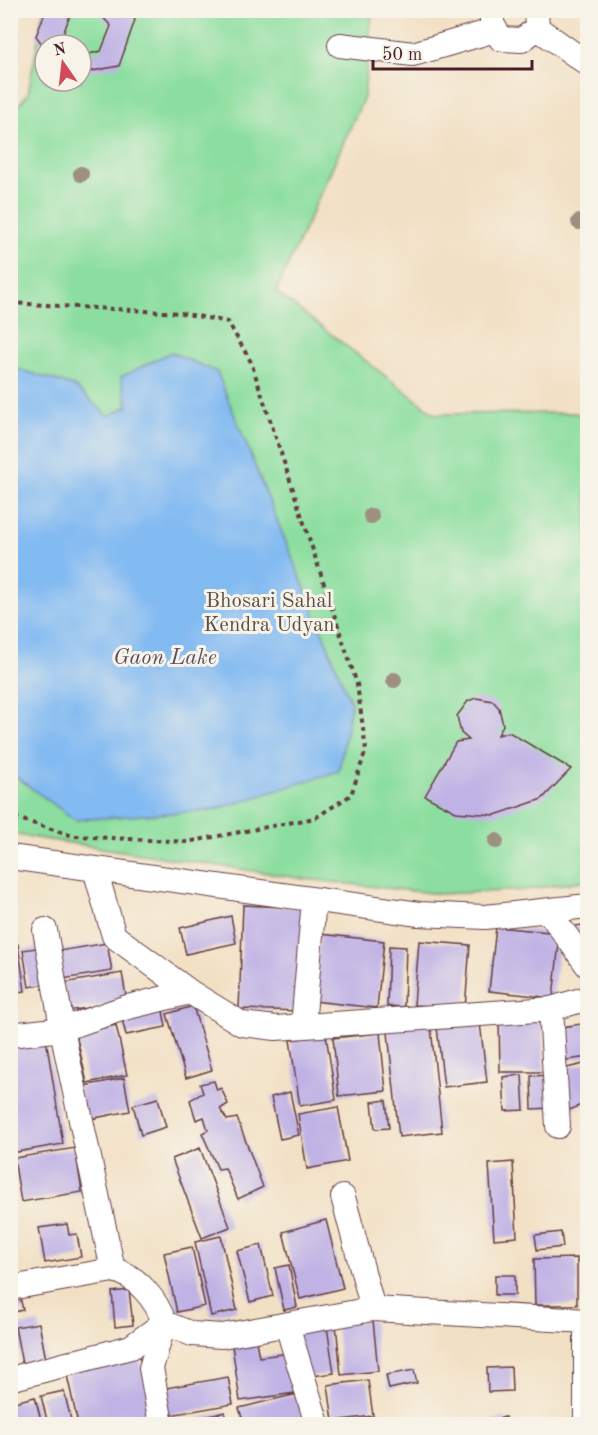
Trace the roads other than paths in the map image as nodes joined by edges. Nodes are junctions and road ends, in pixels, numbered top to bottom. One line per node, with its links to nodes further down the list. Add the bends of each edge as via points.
1 (537, 19): 2 (street, via 522,40 501,39); 4 (street)
2 (493, 20): 3 (street, via 413,54)
3 (340, 45)
4 (588, 64)
5 (10, 857): 6 (street)
6 (95, 869): 7 (street); 12 (street, via 114,936)
7 (314, 900): 9 (street, via 485,918); 15 (street)
8 (588, 906): 9 (street)
9 (549, 912): 11 (street)
10 (45, 930): 16 (street)
11 (588, 966)
12 (190, 992): 15 (street, via 242,1024); 16 (street, via 124,1008)
13 (588, 998): 14 (street)
14 (551, 1009): 15 (street); 18 (street)
15 (303, 1026)
16 (63, 1029): 17 (street); 20 (street)
17 (10, 1035)
18 (558, 1126)
19 (343, 1197): 22 (street)
20 (113, 1270): 21 (street); 24 (street, via 124,1272 135,1282 160,1308)
21 (10, 1288)
22 (373, 1309): 23 (street); 25 (street)
23 (587, 1321): 29 (street)
24 (164, 1323): 25 (street, via 192,1334 222,1336); 26 (street, via 131,1347); 27 (street, via 151,1368)
25 (287, 1325): 28 (street)
26 (10, 1379)
27 (162, 1425)
28 (317, 1425)
29 (586, 1425)

